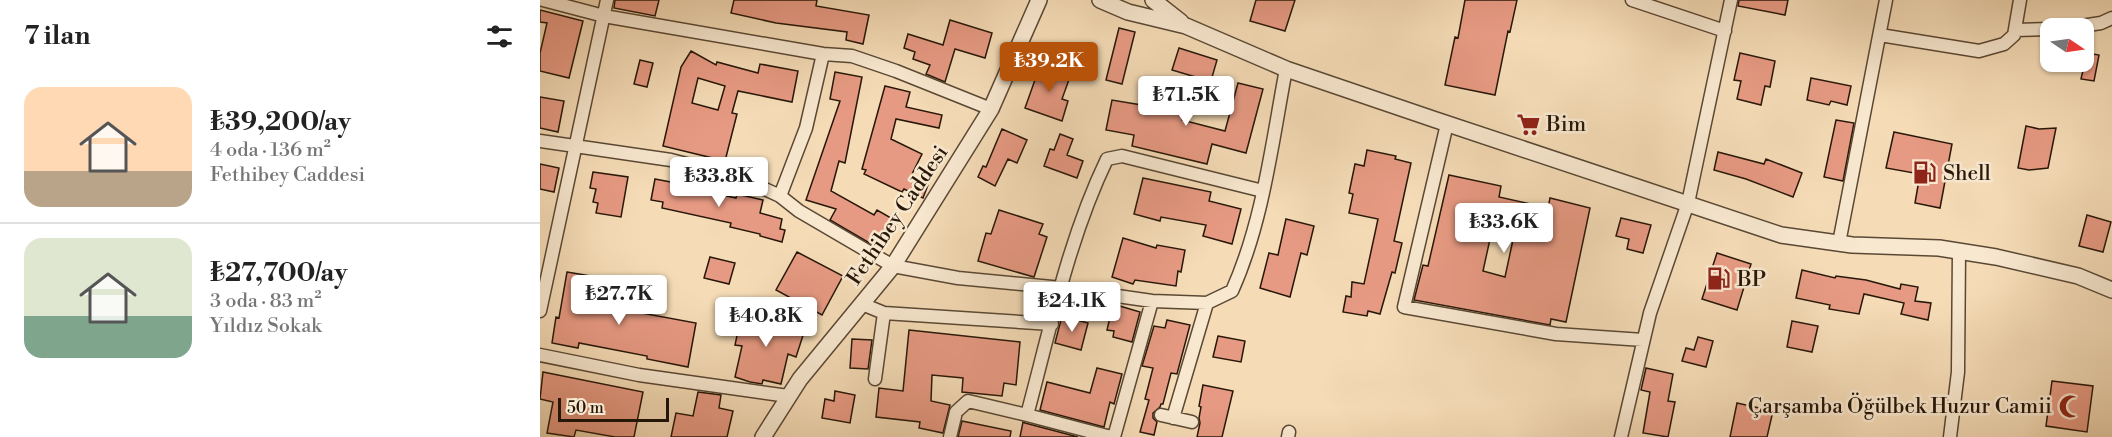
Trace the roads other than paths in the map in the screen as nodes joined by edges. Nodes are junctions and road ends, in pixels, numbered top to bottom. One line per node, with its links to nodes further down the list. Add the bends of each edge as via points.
1 (543, 0): 10 (street)
2 (608, 0): 10 (street)
3 (1039, 0): 20 (street, Fethibey Caddesi)
4 (1100, 0): 13 (street, via 1128,12)
5 (1153, 0): 13 (street)
6 (1632, 0): 16 (street)
7 (1731, 0): 16 (street)
8 (1886, 0): 17 (street)
9 (2020, 0): 15 (street)
10 (604, 15): 18 (street); 23 (street)
11 (2112, 18): 12 (street)
12 (2094, 24)
13 (1186, 26): 19 (street)
14 (2040, 29): 15 (street)
15 (2015, 30): 17 (street, via 2004,44 1979,51)
16 (1725, 32): 26 (street)
17 (1880, 35): 27 (street)
18 (823, 54): 20 (street, via 852,56); 25 (street, via 806,128)
19 (1286, 69): 21 (street); 24 (street)
20 (991, 109): 29 (street, Fethibey Caddesi)
21 (1447, 124): 26 (street); 38 (street, via 1404,307 1556,334)
22 (540, 141): 23 (street)
23 (577, 146): 25 (street, via 683,163 741,178); 35 (street)
24 (1263, 191): 30 (street, via 1122,156 1107,159 1094,187); 33 (street, via 1246,260 1232,291)
25 (780, 196): 29 (street)
26 (1688, 203): 27 (street, via 1781,235); 38 (street)
27 (1839, 243): 28 (street)
28 (1959, 251): 31 (street, via 2078,276); 48 (street, via 1958,372)
29 (893, 266): 30 (street, via 958,278); 34 (street, Fethibey Caddesi)
30 (1062, 288): 32 (street); 37 (street)
31 (2112, 290)
32 (1152, 301): 33 (street); 46 (street)
33 (1207, 303): 43 (street, via 1167,417)
34 (862, 304): 36 (street); 41 (street, Fethibey Caddesi)
35 (540, 311)
36 (884, 313): 37 (street); 40 (street)
37 (1052, 324): 42 (street)
38 (1643, 340): 47 (street)
39 (540, 355): 41 (street, via 639,375)
40 (875, 379)
41 (788, 396): 44 (street, Fethibey Caddesi)
42 (1027, 415): 45 (street, via 968,401 956,412); 46 (street)
43 (1192, 422)
44 (763, 437)
45 (950, 437)
46 (1113, 437)
47 (1621, 437)
48 (1950, 437)

